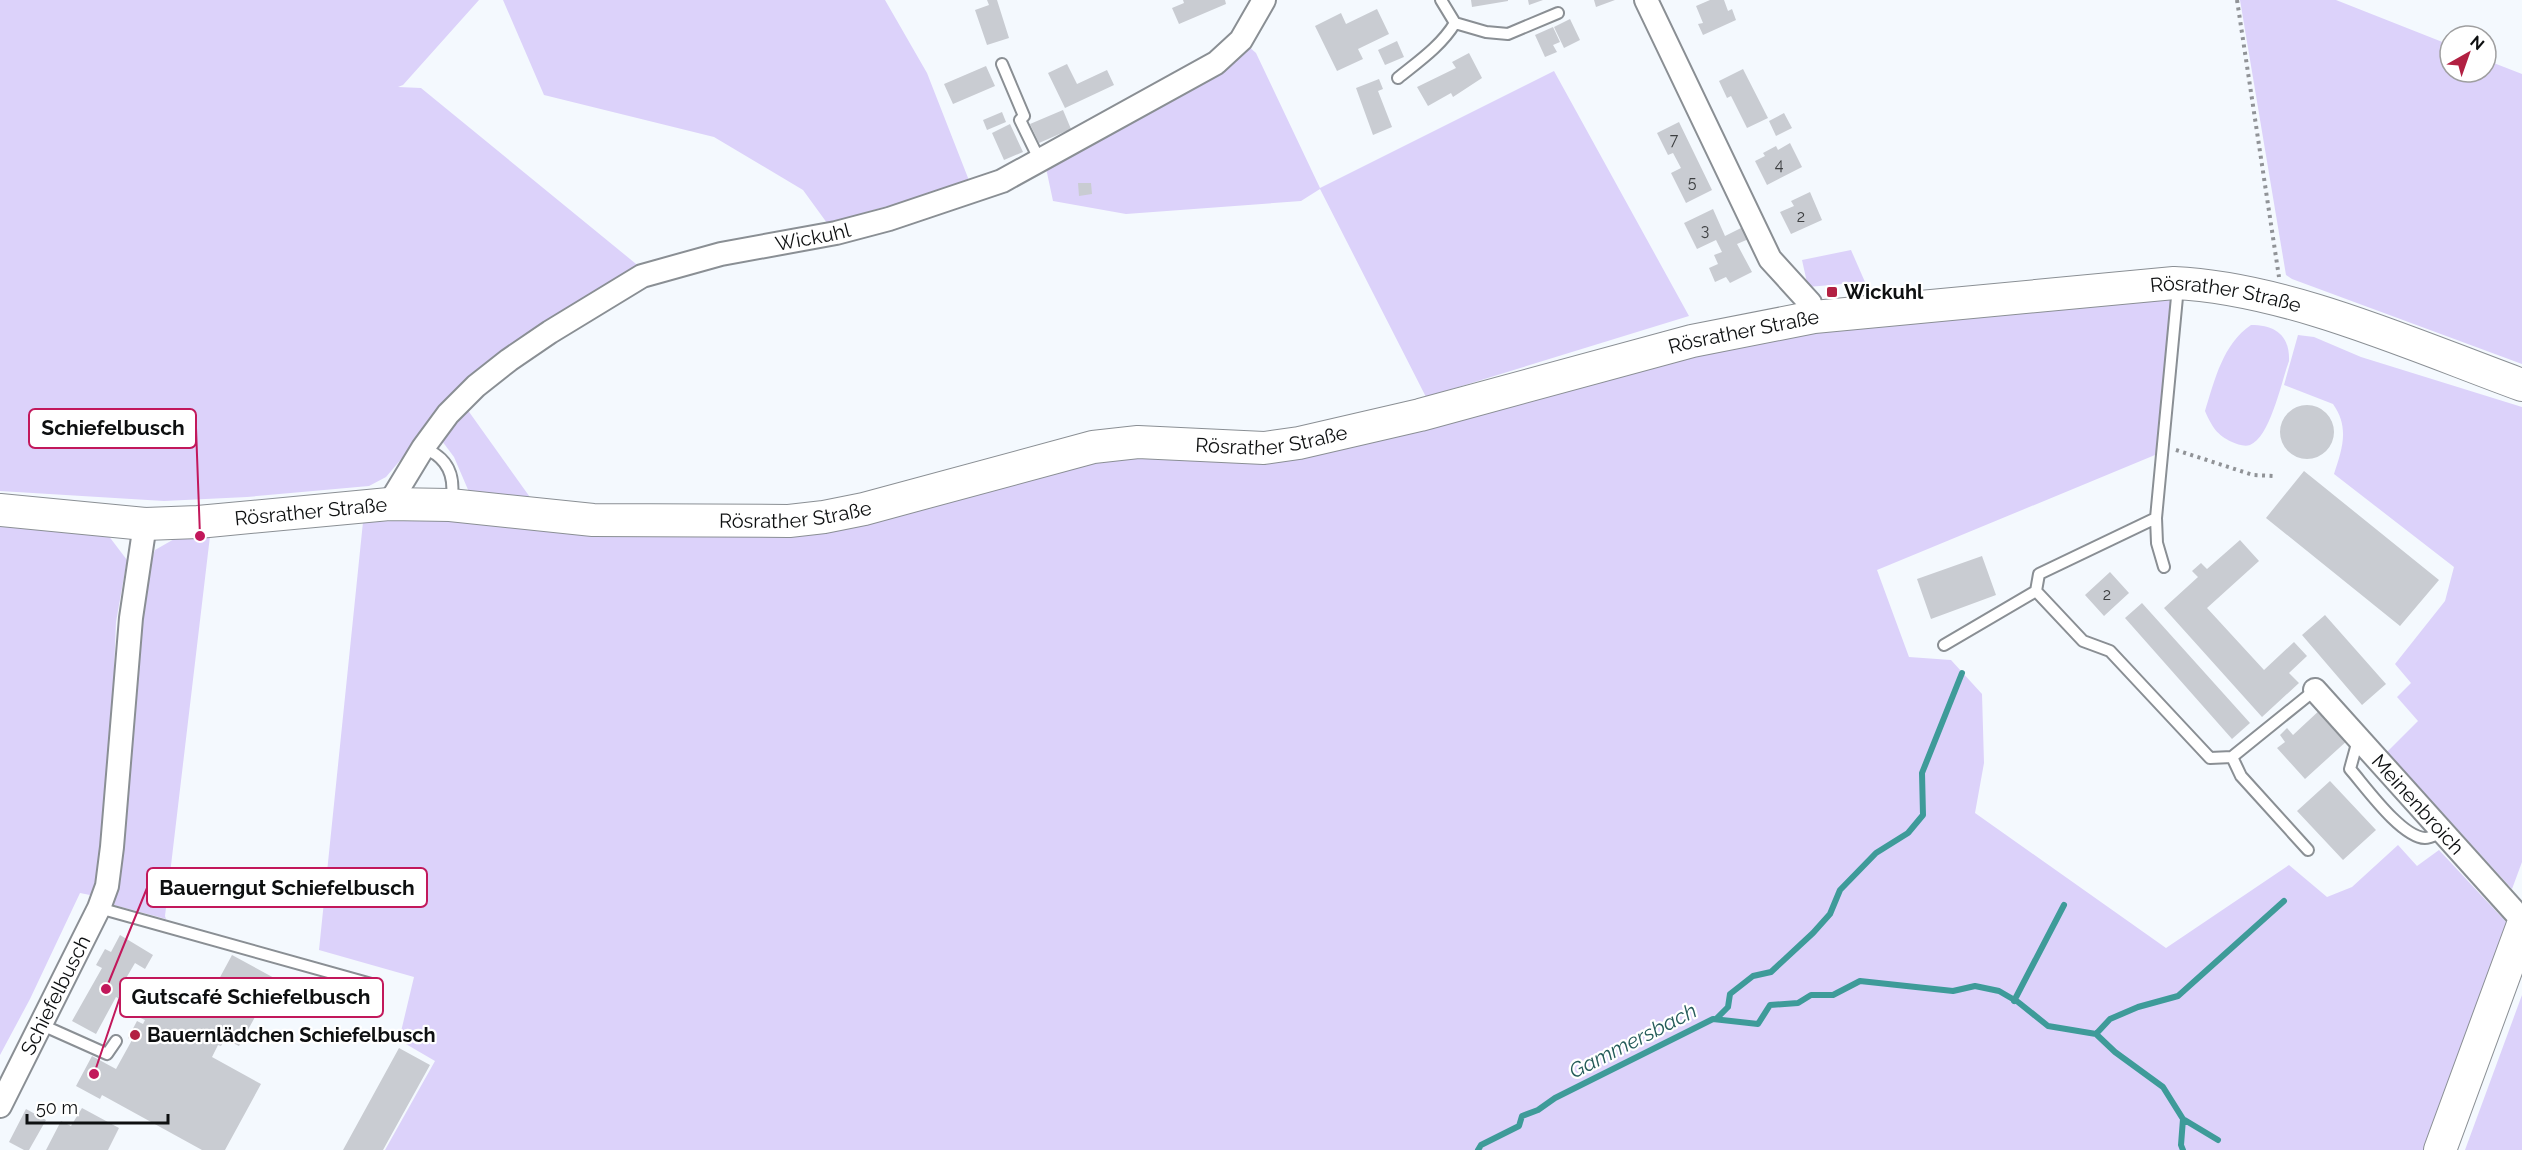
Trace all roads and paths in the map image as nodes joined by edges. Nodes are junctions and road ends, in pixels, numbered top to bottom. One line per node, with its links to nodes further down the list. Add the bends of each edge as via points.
1 (1264, 0): 9 (street, Wickuhl, via 1241,40 1216,63)
2 (1441, 0): 6 (lane)
3 (1646, 0): 12 (street, via 1770,259 1810,303)
4 (2237, 0): 11 (path)
5 (1558, 13): 6 (lane, via 1508,34)
6 (1455, 23): 8 (lane, via 1432,51)
7 (1002, 64): 9 (lane, via 1024,116 1020,120)
8 (1398, 78)
9 (1040, 161): 15 (street, Wickuhl, via 1002,181 889,219 721,254 642,276 509,360 455,407)
10 (2174, 283): 11 (street, Rösrather Straße, via 2208,285); 12 (street, Rösrather Straße); 14 (lane, via 2177,297)
11 (2283, 301): 13 (street, Rösrather Straße)
12 (1814, 317): 18 (street, Rösrather Straße, via 1692,341 1420,415 1299,443 1264,448 1138,442 1093,447 824,517 593,520)
13 (2522, 385)
14 (2162, 446): 16 (path, via 2253,475); 20 (lane)
15 (423, 448): 17 (street, Wickuhl); 18 (lane, via 445,461 450,470)
16 (2273, 476)
17 (389, 504): 18 (street, Rösrather Straße); 21 (street, Rösrather Straße)
18 (450, 505)
19 (0, 510): 21 (street, Rösrather Straße)
20 (2156, 518): 22 (lane, via 2157,543); 23 (lane, via 2039,574)
21 (145, 524): 28 (street, Schiefelbusch, via 131,618 112,847 107,886)
22 (2164, 567)
23 (2036, 591): 24 (lane); 26 (lane, via 2083,641 2110,651 2210,758)
24 (1944, 645)
25 (2315, 690): 26 (lane); 29 (street, Meinenbroich)
26 (2232, 757): 27 (lane, via 2241,776)
27 (2308, 850)
28 (99, 908): 31 (lane); 32 (street, Schiefelbusch)
29 (2522, 920)
30 (2522, 927): 35 (street)
31 (375, 985)
32 (42, 1025): 33 (lane, via 107,1054); 34 (street, Schiefelbusch)
33 (116, 1041)
34 (0, 1106)
35 (2440, 1150)

